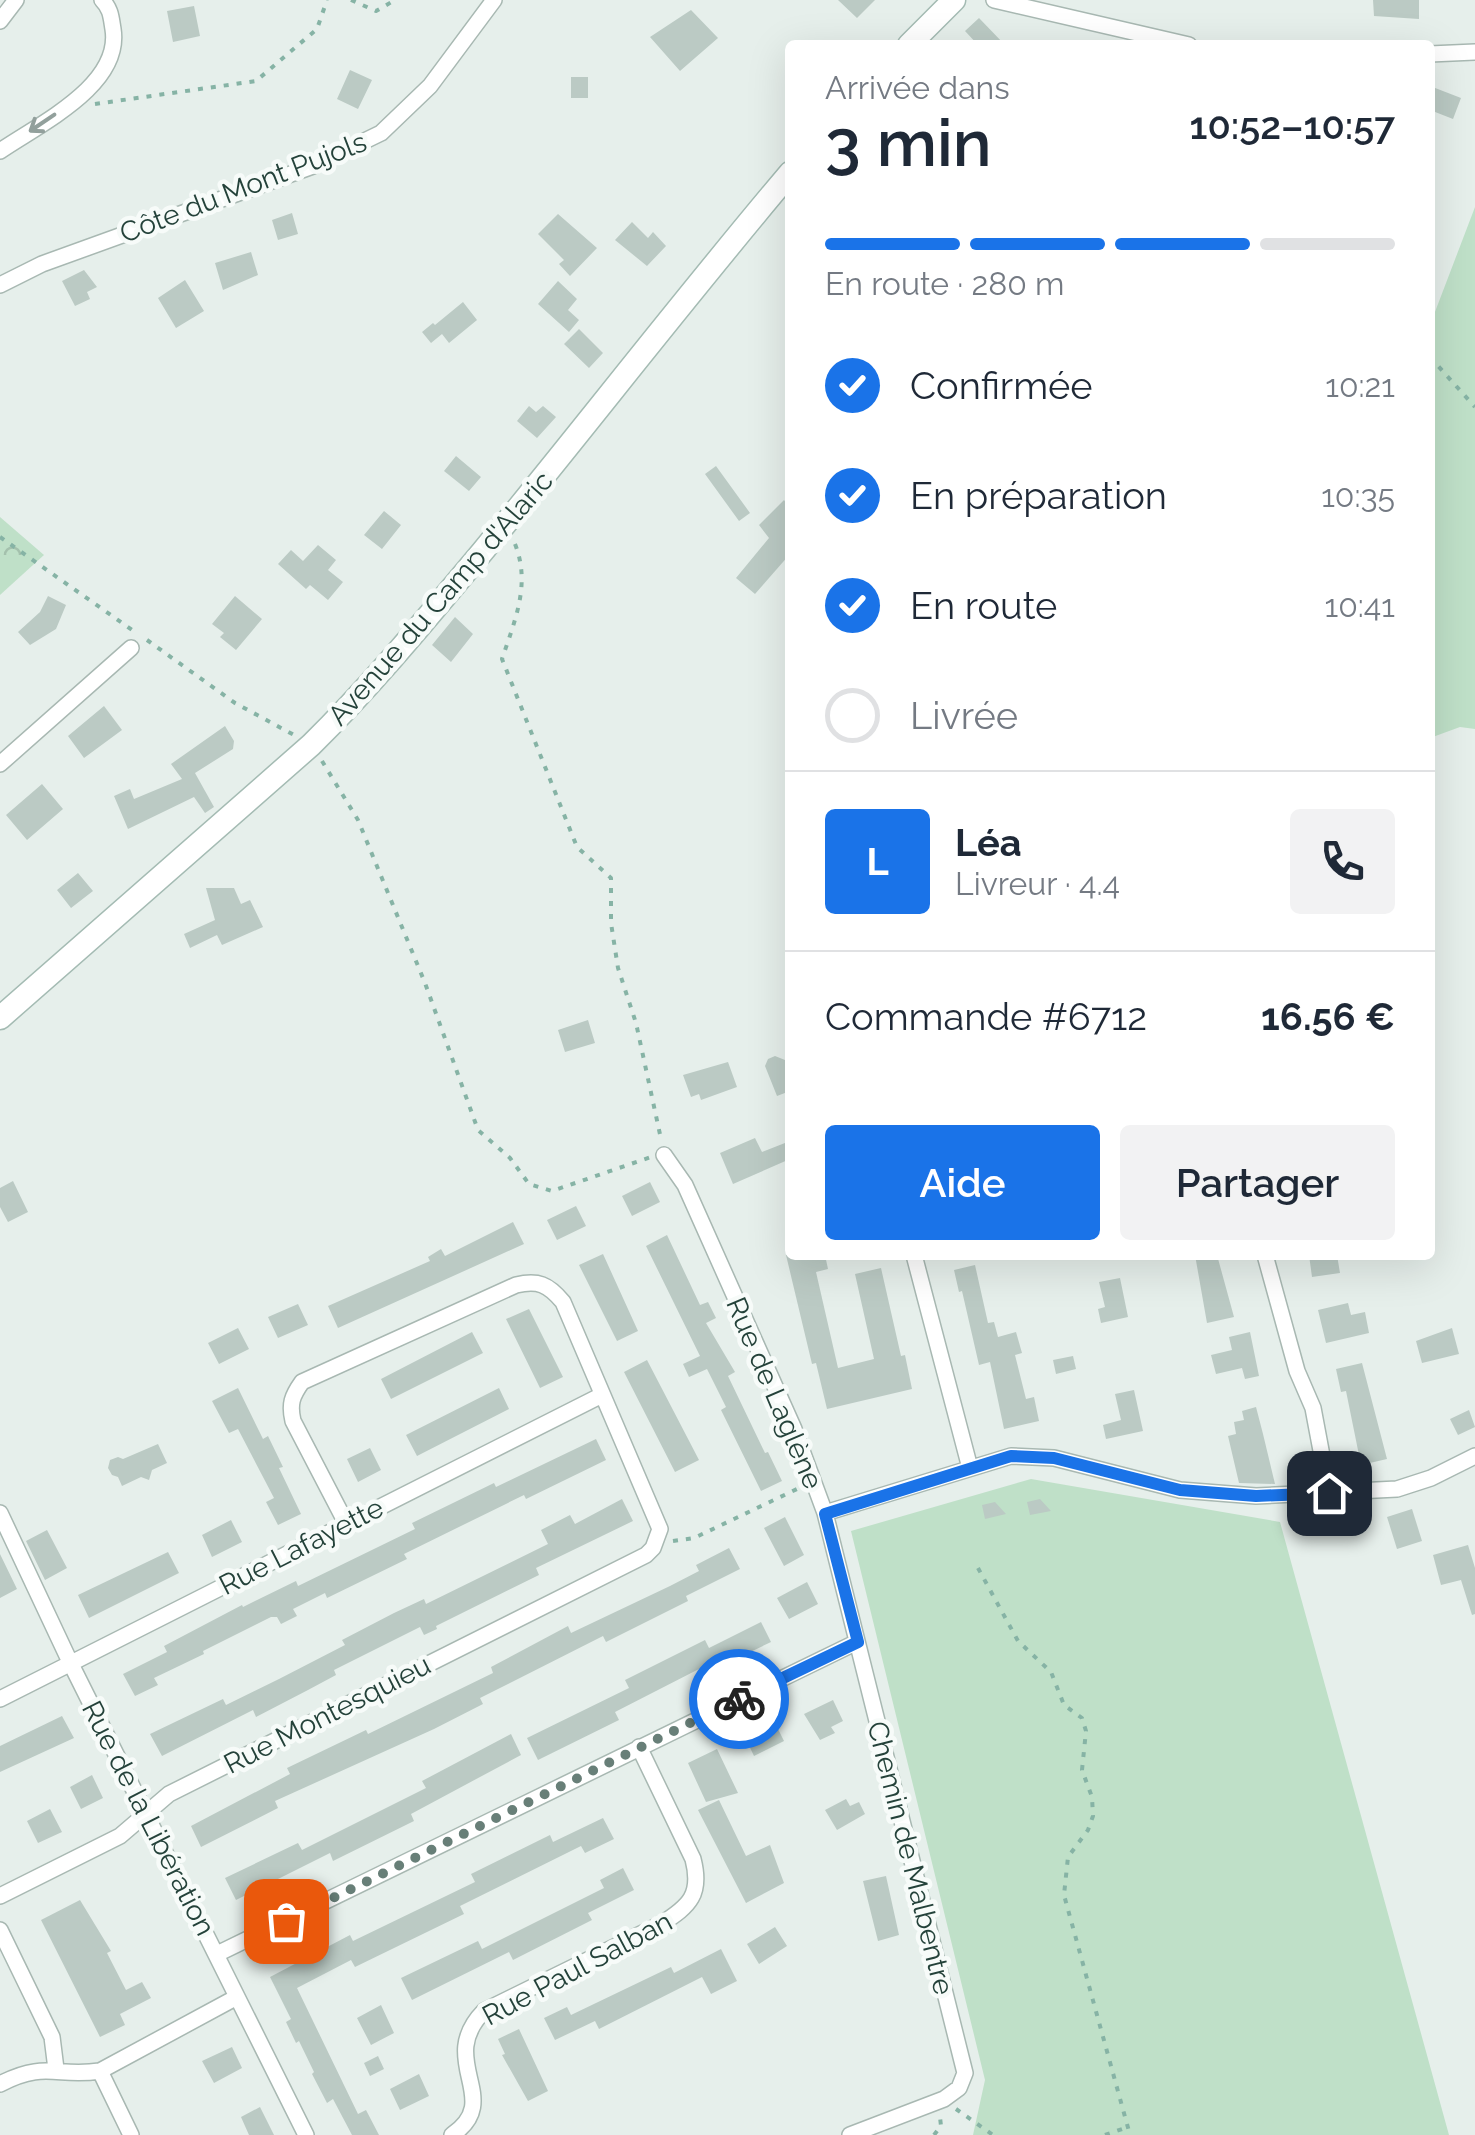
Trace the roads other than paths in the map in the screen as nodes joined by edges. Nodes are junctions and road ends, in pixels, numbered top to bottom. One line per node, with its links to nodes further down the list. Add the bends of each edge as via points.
1 (16, 0): 6 (street)
2 (102, 0): 11 (street, one-way to 11, via 116,47 102,77)
3 (494, 0): 13 (street, Côte du Mont Pujols, via 430,86 381,133 313,166)
4 (954, 0): 7 (main road)
5 (994, 0): 8 (street)
6 (0, 22)
7 (914, 40)
8 (1166, 40)
9 (1475, 52): 10 (street)
10 (1435, 54)
11 (0, 151)
12 (785, 180): 16 (main road, Avenue du Camp d'Alaric, via 392,661 311,744)
13 (0, 285)
14 (130, 648): 15 (street)
15 (0, 764)
16 (0, 1018)
17 (664, 1155): 25 (street, Rue de Laglène, via 685,1185)
18 (915, 1260): 22 (street)
19 (1266, 1260): 23 (street, via 1296,1371 1313,1408)
20 (602, 1395): 26 (street, Rue Lafayette); 26 (street, via 563,1302 533,1281 315,1374 302,1382 290,1407); 31 (street, Rue Montesquieu, via 657,1515 658,1540 646,1554)
21 (1475, 1456): 23 (street, via 1396,1490)
22 (970, 1468): 23 (street, via 1011,1456 1054,1458 1180,1490); 25 (street)
23 (1329, 1493)
24 (0, 1513): 28 (street, Rue de la Libération)
25 (825, 1514): 27 (street, Rue de Laglène)
26 (346, 1523): 28 (street, Rue Lafayette)
27 (858, 1642): 30 (street); 42 (street, Chemin de Malbentre, via 965,2073 944,2099)
28 (70, 1662): 29 (street, Rue Lafayette); 31 (street, Rue de la Libération)
29 (0, 1699)
30 (639, 1747): 34 (street); 41 (street, Rue Paul Salban, via 693,1858 694,1893 661,1924 484,2012 472,2024 464,2052 472,2110)
31 (146, 1811): 32 (street, Rue Montesquieu, via 120,1836); 34 (street, Rue de la Libération)
32 (0, 1896)
33 (0, 1930): 36 (street, via 52,2037)
34 (218, 1954): 35 (street, Rue de la Libération)
35 (237, 1997): 37 (street); 40 (street, Rue de la Libération)
36 (56, 2069): 37 (street); 38 (street, via 23,2072)
37 (100, 2071): 39 (street)
38 (0, 2084)
39 (131, 2135)
40 (306, 2135)
41 (452, 2135)
42 (850, 2135)

